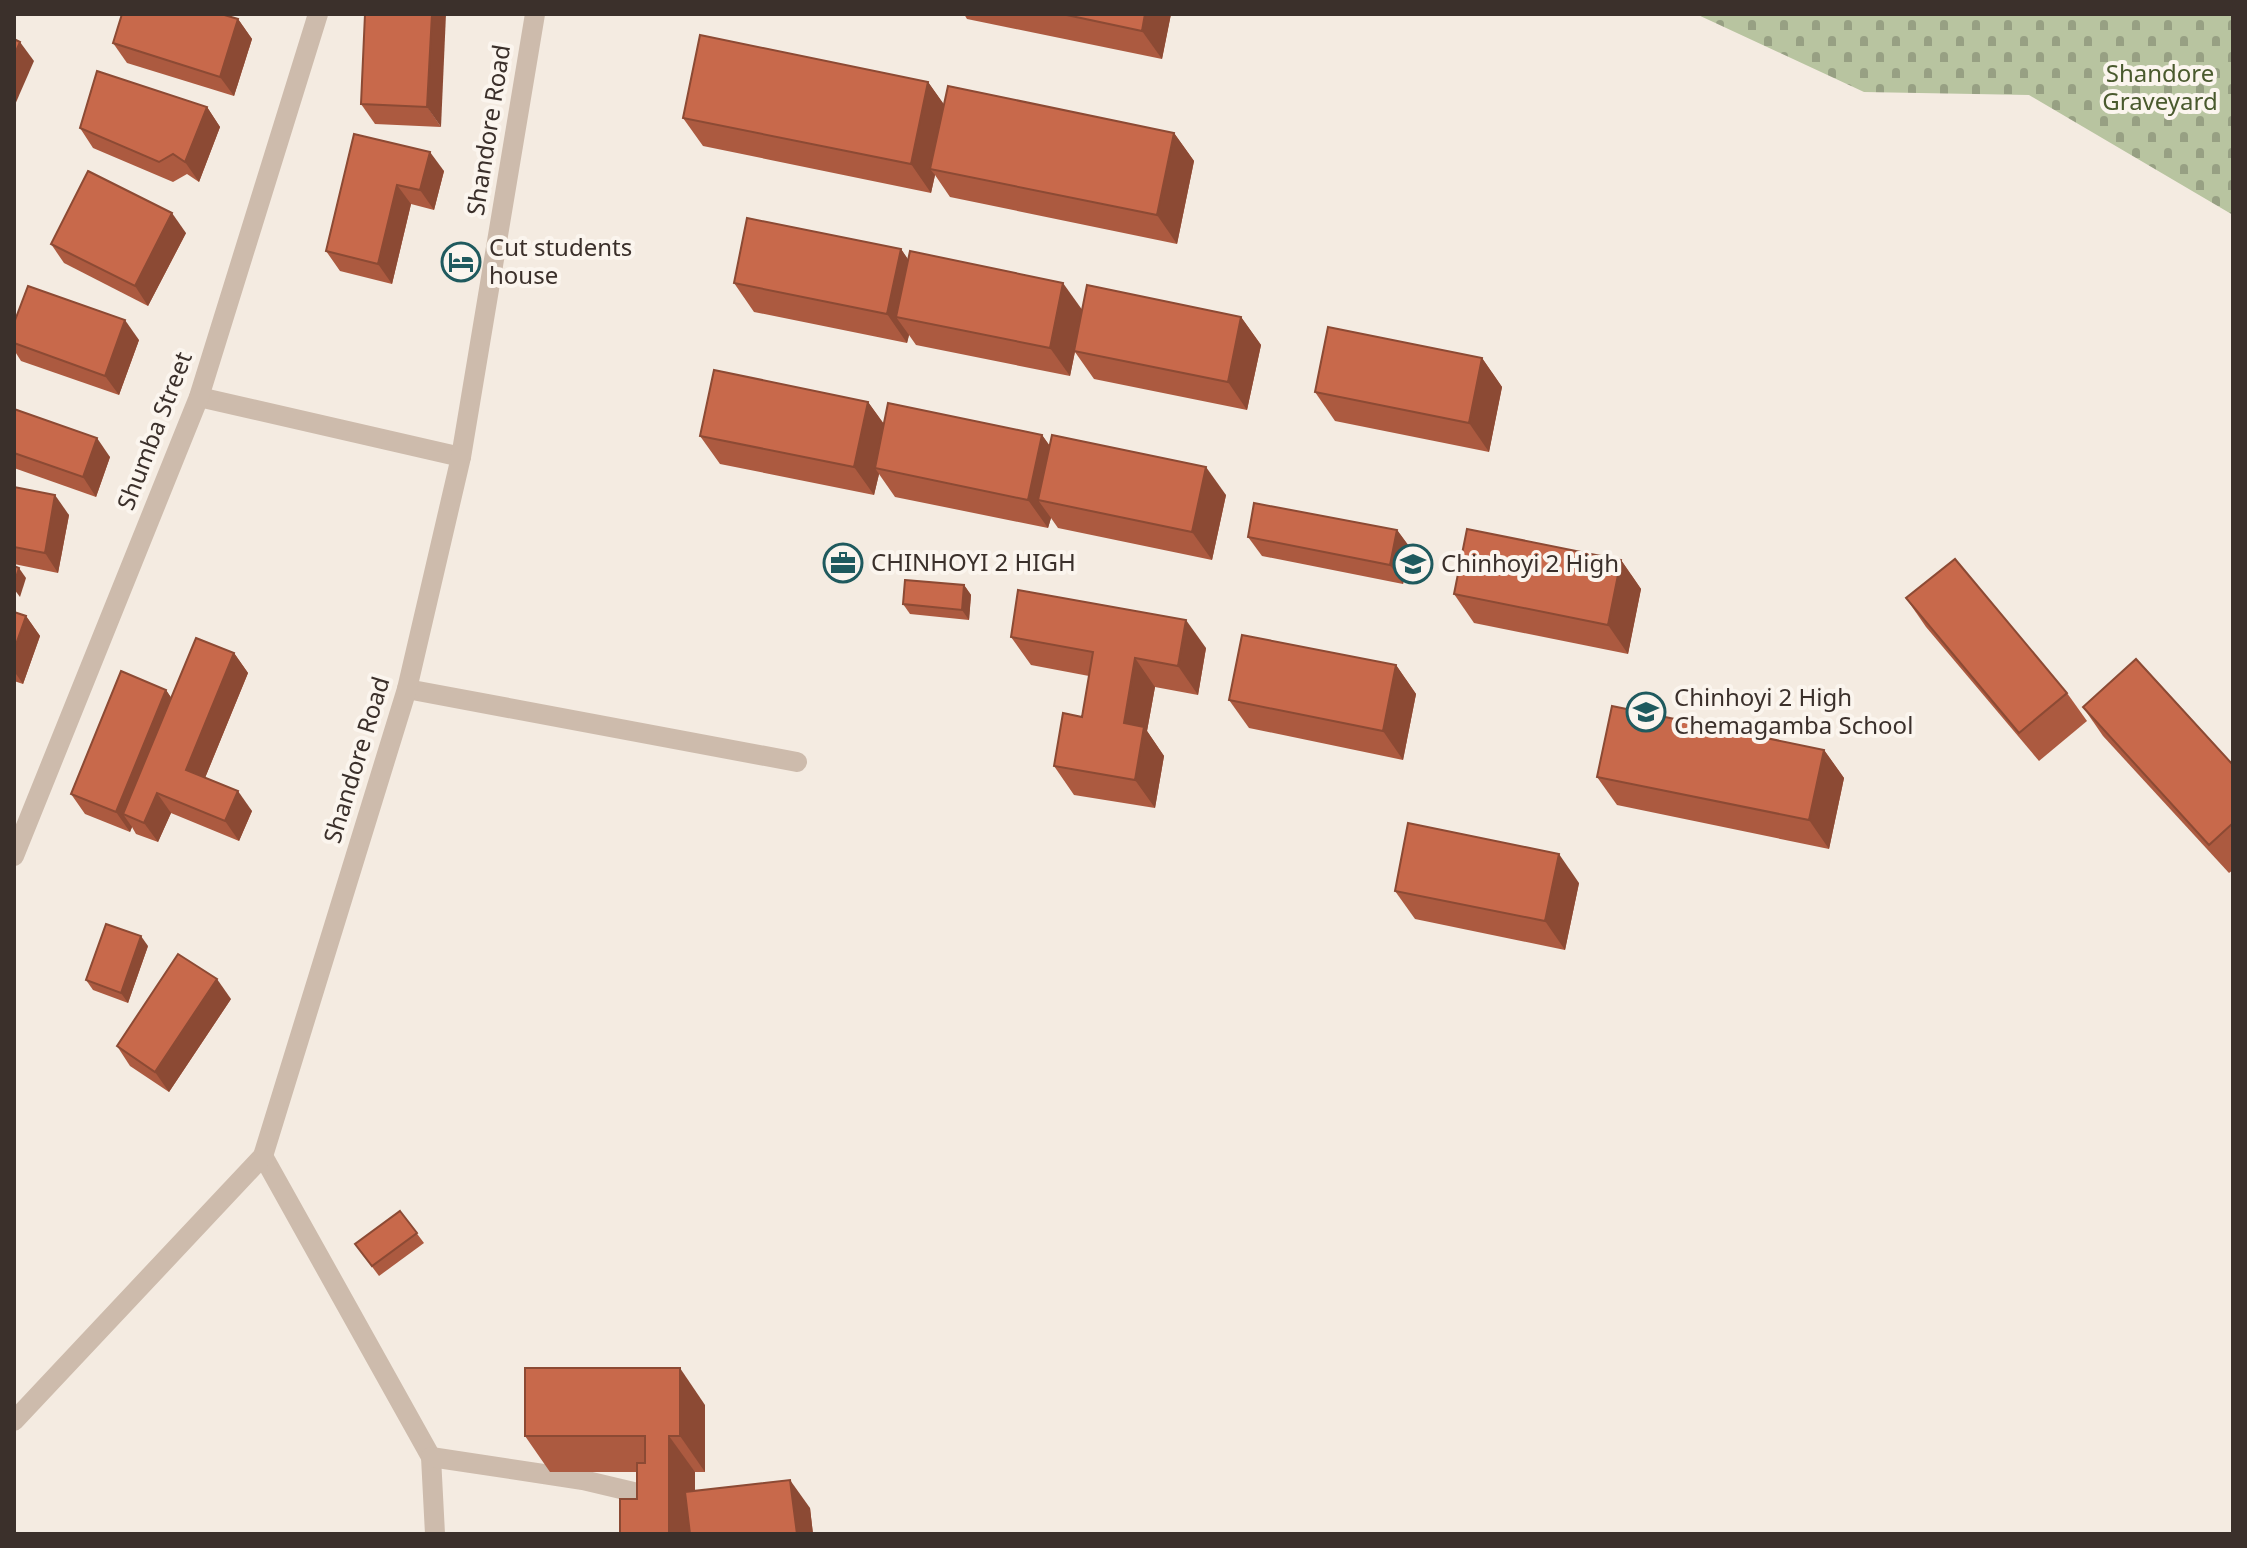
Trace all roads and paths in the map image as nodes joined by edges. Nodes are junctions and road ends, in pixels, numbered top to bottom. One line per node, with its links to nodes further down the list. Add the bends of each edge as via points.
1 (318, 14): 3 (street, Shumba Street)
2 (535, 14): 4 (street, Shandore Road)
3 (199, 397): 4 (street); 7 (street, Shumba Street)
4 (461, 457): 5 (street, Shandore Road)
5 (407, 689): 6 (street); 8 (street, Shandore Road)
6 (797, 762)
7 (14, 856)
8 (263, 1156): 9 (street, Shandore Road); 10 (street)
9 (14, 1421)
10 (431, 1457): 11 (street); 12 (street, via 642,1494)
11 (435, 1534)
12 (651, 1534)

